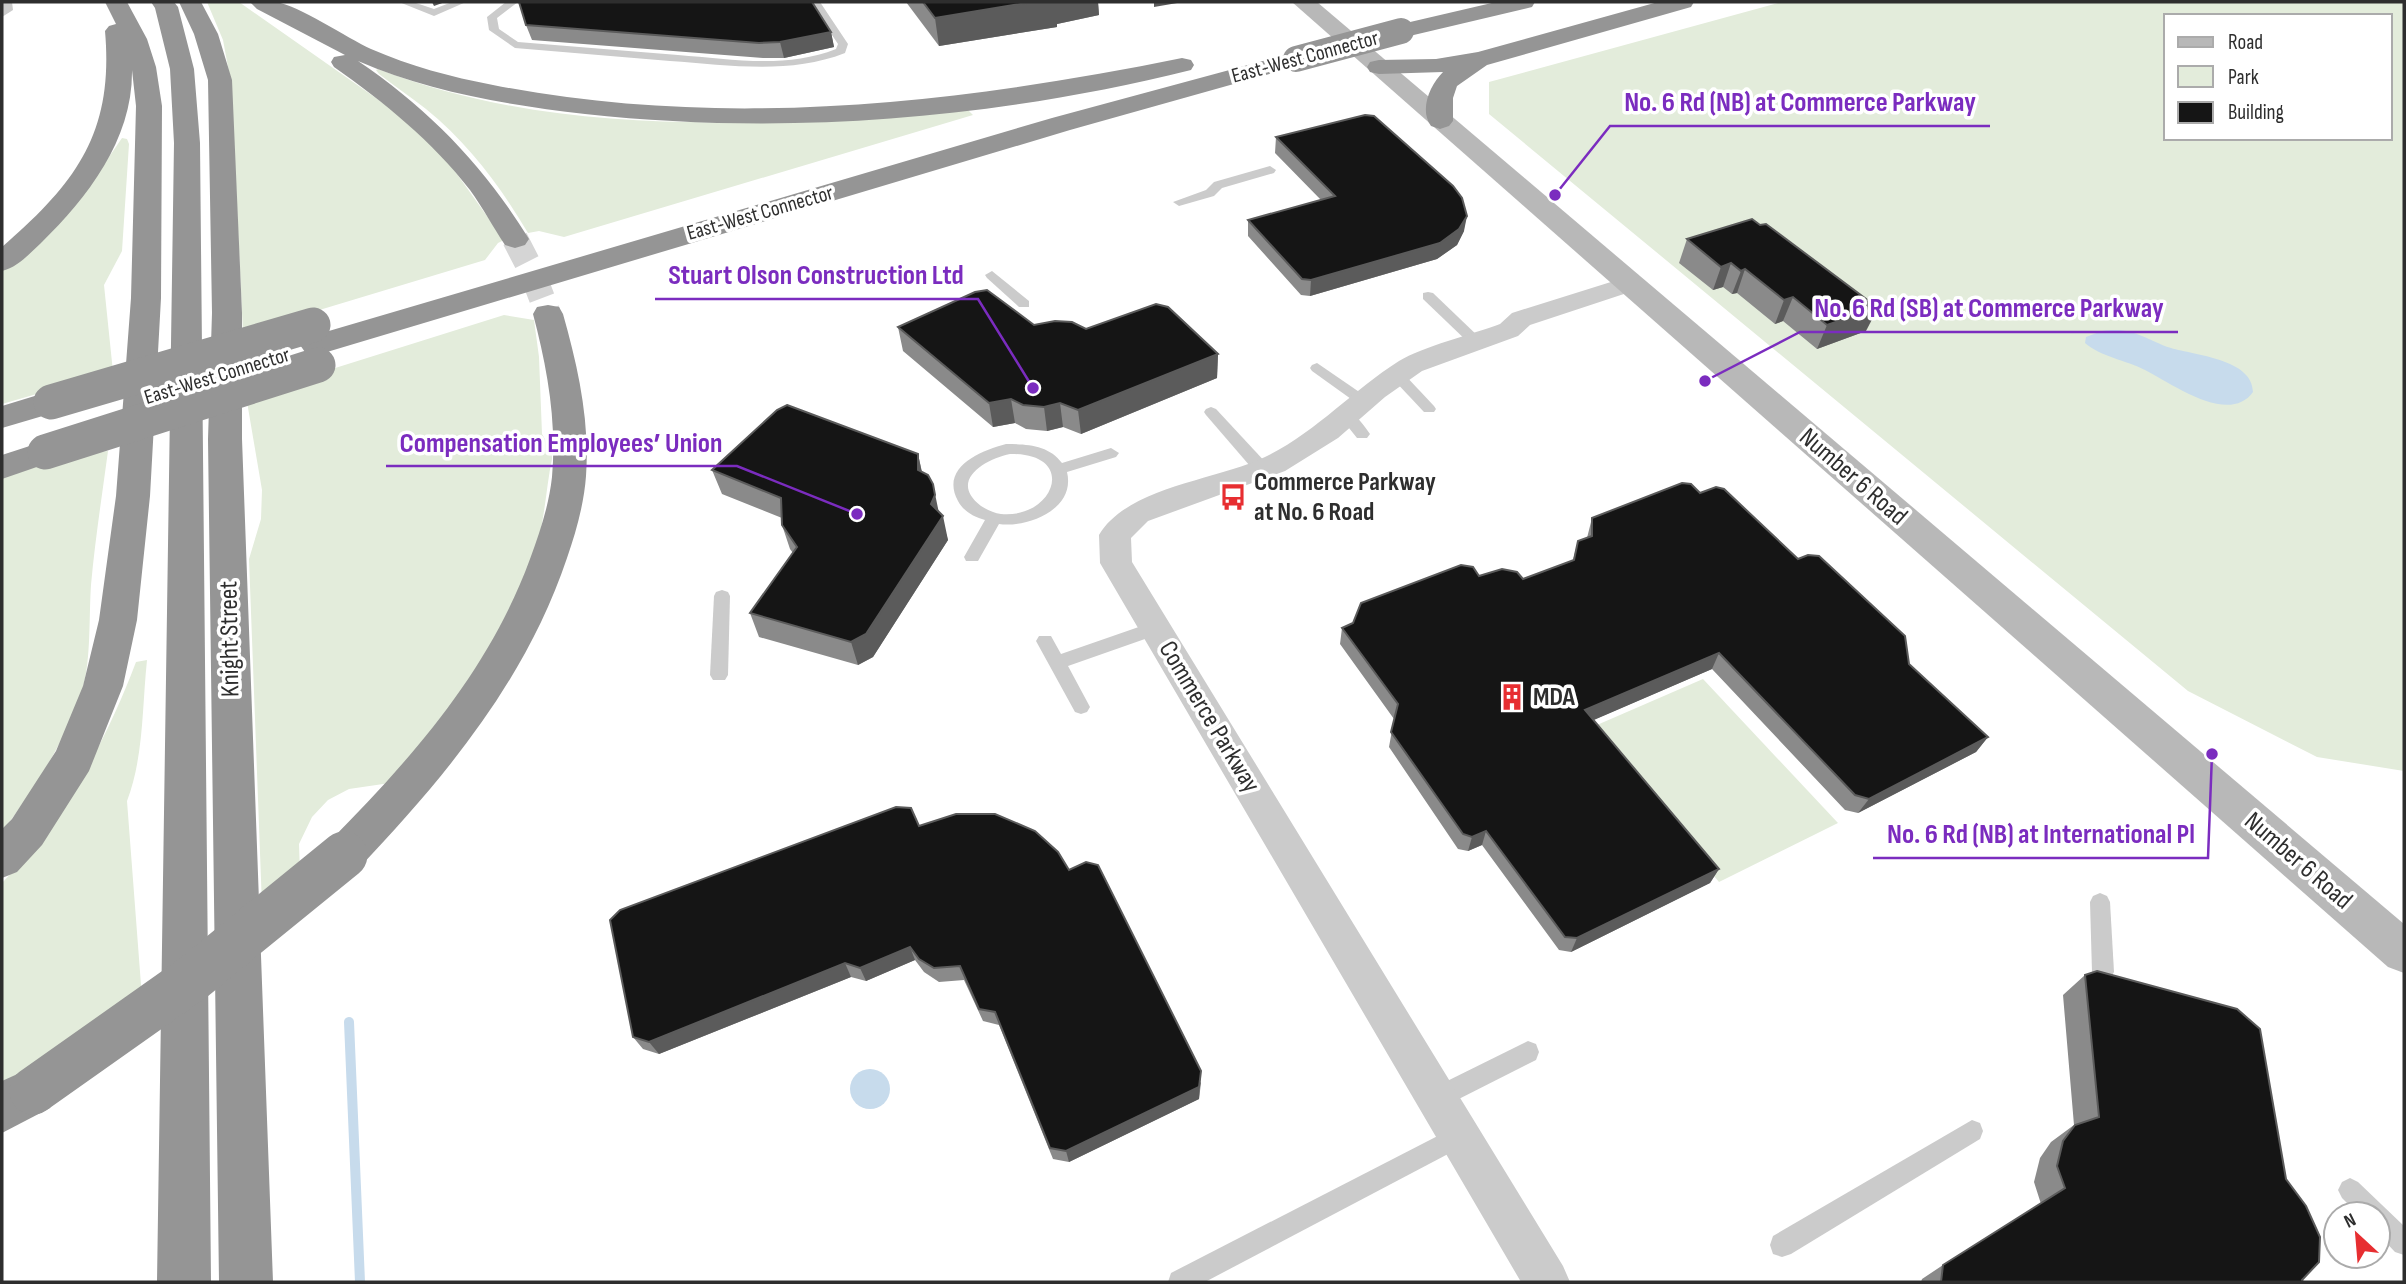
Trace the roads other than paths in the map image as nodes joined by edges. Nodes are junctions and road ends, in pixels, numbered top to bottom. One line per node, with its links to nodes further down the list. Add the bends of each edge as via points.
1 (7, 2): 15 (lane, via 9,10)
2 (110, 2): 24 (highway, via 117,31 119,92 104,141 64,200)
3 (116, 2): 52 (highway, via 144,67 149,106 146,298 133,496 118,620 103,686 74,759 27,832)
4 (162, 2): 64 (highway, Knight Street, via 182,69 187,143)
5 (190, 2): 65 (highway, Knight Street, via 220,80 223,132 225,439)
6 (404, 2): 7 (lane, via 434,13)
7 (461, 2)
8 (513, 2): 9 (lane, via 492,17 494,30 515,45 763,64 810,60 841,51 843,44)
9 (815, 2)
10 (1303, 2): 19 (main road, Number 6 Road)
11 (1441, 2): 16 (highway, East-West Connector, via 1379,16)
12 (1524, 2): 16 (highway, East-West Connector, bridge, via 1401,32)
13 (1683, 2): 18 (highway)
14 (263, 3): 17 (highway, via 384,63 436,79 603,110 697,117 799,117 917,108 1124,78); 23 (highway, via 422,120 458,156)
15 (2, 14)
16 (1287, 51): 17 (highway, East-West Connector); 31 (highway, East-West Connector, via 1061,124 901,182)
17 (1232, 54): 31 (highway, East-West Connector, via 1057,103)
18 (1480, 59): 19 (highway); 20 (highway, via 1449,77 1438,98)
19 (1379, 68): 20 (main road, Number 6 Road)
20 (1440, 121): 26 (main road, Number 6 Road)
21 (1274, 174): 22 (lane, via 1228,193)
22 (1179, 202)
23 (515, 239)
24 (2, 262)
25 (992, 275): 28 (lane)
26 (1638, 291): 30 (street, Commerce Parkway, via 1538,333); 54 (main road, Number 6 Road)
27 (1428, 296): 30 (lane)
28 (1024, 304)
29 (548, 314): 58 (highway, bridge, via 562,369 569,477 559,524 522,628 461,722 398,800 266,924 152,1010)
30 (1492, 336): 33 (street, Commerce Parkway, via 1412,365)
31 (316, 345): 38 (highway, bridge); 38 (highway, East-West Connector, bridge)
32 (1317, 368): 37 (lane)
33 (1398, 376): 34 (lane); 37 (street, Commerce Parkway)
34 (1429, 409)
35 (1212, 412): 42 (lane)
36 (2, 417): 38 (highway, East-West Connector)
37 (1357, 417): 42 (street, Commerce Parkway)
38 (48, 427): 39 (highway, East-West Connector); 41 (highway)
39 (2, 442)
40 (1111, 453): 43 (lane)
41 (2, 467)
42 (1262, 468): 47 (street, Commerce Parkway, via 1137,513 1115,535 1116,563)
43 (1060, 469): 44 (lane, via 1060,491 1042,510 1019,518); 44 (lane, via 1045,456 1023,449 989,453 975,460 959,482 960,495 967,505)
44 (994, 519): 45 (lane)
45 (972, 557)
46 (722, 596): 50 (lane)
47 (1156, 628): 49 (lane); 57 (street, Commerce Parkway)
48 (1045, 641): 49 (lane)
49 (1057, 663): 51 (lane)
50 (719, 676)
51 (1081, 707)
52 (2, 859)
53 (2100, 902): 55 (lane)
54 (2404, 952)
55 (2103, 972)
56 (1528, 1052): 57 (lane)
57 (1437, 1098): 60 (street, Commerce Parkway)
58 (17, 1099)
59 (1972, 1131): 63 (lane)
60 (1458, 1136): 66 (lane); 67 (street, Commerce Parkway)
61 (2350, 1190): 62 (lane)
62 (2360, 1200)
63 (1782, 1245)
64 (184, 1282)
65 (246, 1282)
66 (1180, 1282)
67 (1547, 1282)

